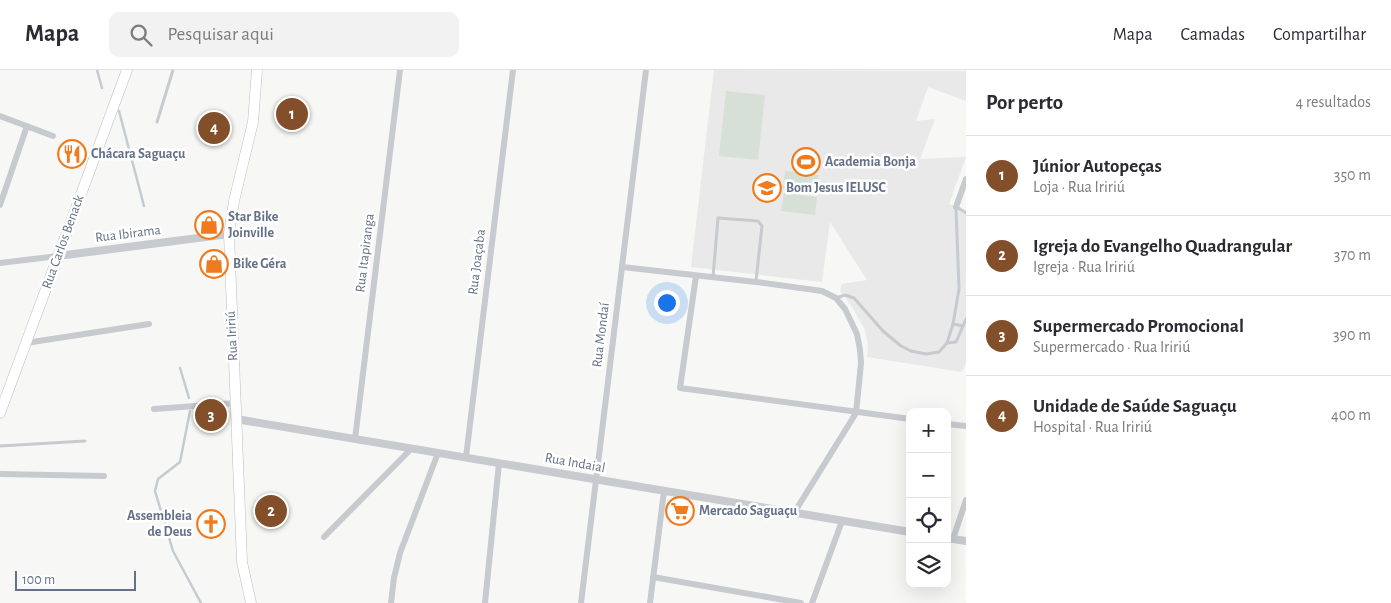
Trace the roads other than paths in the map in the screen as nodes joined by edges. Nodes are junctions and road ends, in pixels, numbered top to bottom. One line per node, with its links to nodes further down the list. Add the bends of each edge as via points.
1 (127, 70): 16 (main road, Rua Carlos Benack)
2 (173, 70): 8 (lane)
3 (257, 70): 15 (main road, Rua Iririú, via 253,122)
4 (400, 70): 37 (street, Rua Itapiranga)
5 (513, 70): 42 (street, Rua Joaçaba)
6 (646, 70): 18 (street, Rua Mondaí)
7 (0, 116): 9 (street)
8 (157, 122)
9 (28, 126): 10 (street); 12 (street)
10 (53, 136)
11 (966, 179): 13 (street)
12 (0, 205)
13 (956, 207): 14 (lane); 25 (lane, via 959,289)
14 (966, 213)
15 (229, 234): 16 (street, Rua Ibirama); 29 (main road, Rua Iririú)
16 (58, 256): 17 (street, Rua Ibirama); 27 (main road, Rua Carlos Benack)
17 (0, 264)
18 (622, 267): 19 (street); 46 (street, Rua Mondaí)
19 (696, 276): 20 (street); 32 (street, via 680,388)
20 (713, 277): 21 (street); 21 (lane, via 718,218 758,221 762,226)
21 (756, 282): 22 (street, via 822,291)
22 (836, 298): 28 (lane, via 850,295 883,331 911,351 932,354 939,352); 32 (street, via 851,319 860,350)
23 (966, 319): 26 (lane)
24 (149, 324): 27 (street)
25 (953, 324): 26 (lane); 28 (lane)
26 (963, 326): 28 (lane, via 956,342)
27 (26, 343): 31 (main road, Rua Carlos Benack)
28 (947, 343)
29 (236, 403): 30 (street); 33 (main road, Rua Iririú)
30 (154, 409)
31 (0, 413)
32 (856, 413): 34 (street); 49 (street)
33 (236, 419): 37 (street, Rua Indaial); 57 (main road, Rua Iririú, via 242,562)
34 (906, 419)
35 (951, 424): 36 (street)
36 (966, 426)
37 (355, 439): 40 (street, Rua Indaial)
38 (85, 442): 39 (lane)
39 (0, 446)
40 (412, 448): 41 (street, Rua Indaial); 53 (street)
41 (438, 452): 42 (street, Rua Indaial); 58 (street, via 400,553)
42 (466, 457): 43 (street, Rua Indaial)
43 (499, 463): 46 (street, Rua Indaial); 59 (street)
44 (0, 474): 45 (street)
45 (104, 476)
46 (596, 479): 47 (street, Rua Indaial); 60 (street, Rua Mondaí)
47 (664, 491): 49 (street, Rua Indaial); 56 (street)
48 (966, 500): 52 (street)
49 (794, 512): 50 (street, Rua Indaial)
50 (842, 521): 51 (street, Rua Indaial); 63 (street)
51 (906, 531)
52 (951, 536)
53 (324, 538)
54 (951, 538): 55 (street)
55 (966, 541)
56 (653, 577): 61 (street); 62 (street)
57 (251, 603)
58 (391, 603)
59 (485, 603)
60 (580, 603)
61 (650, 603)
62 (802, 603)
63 (812, 603)

